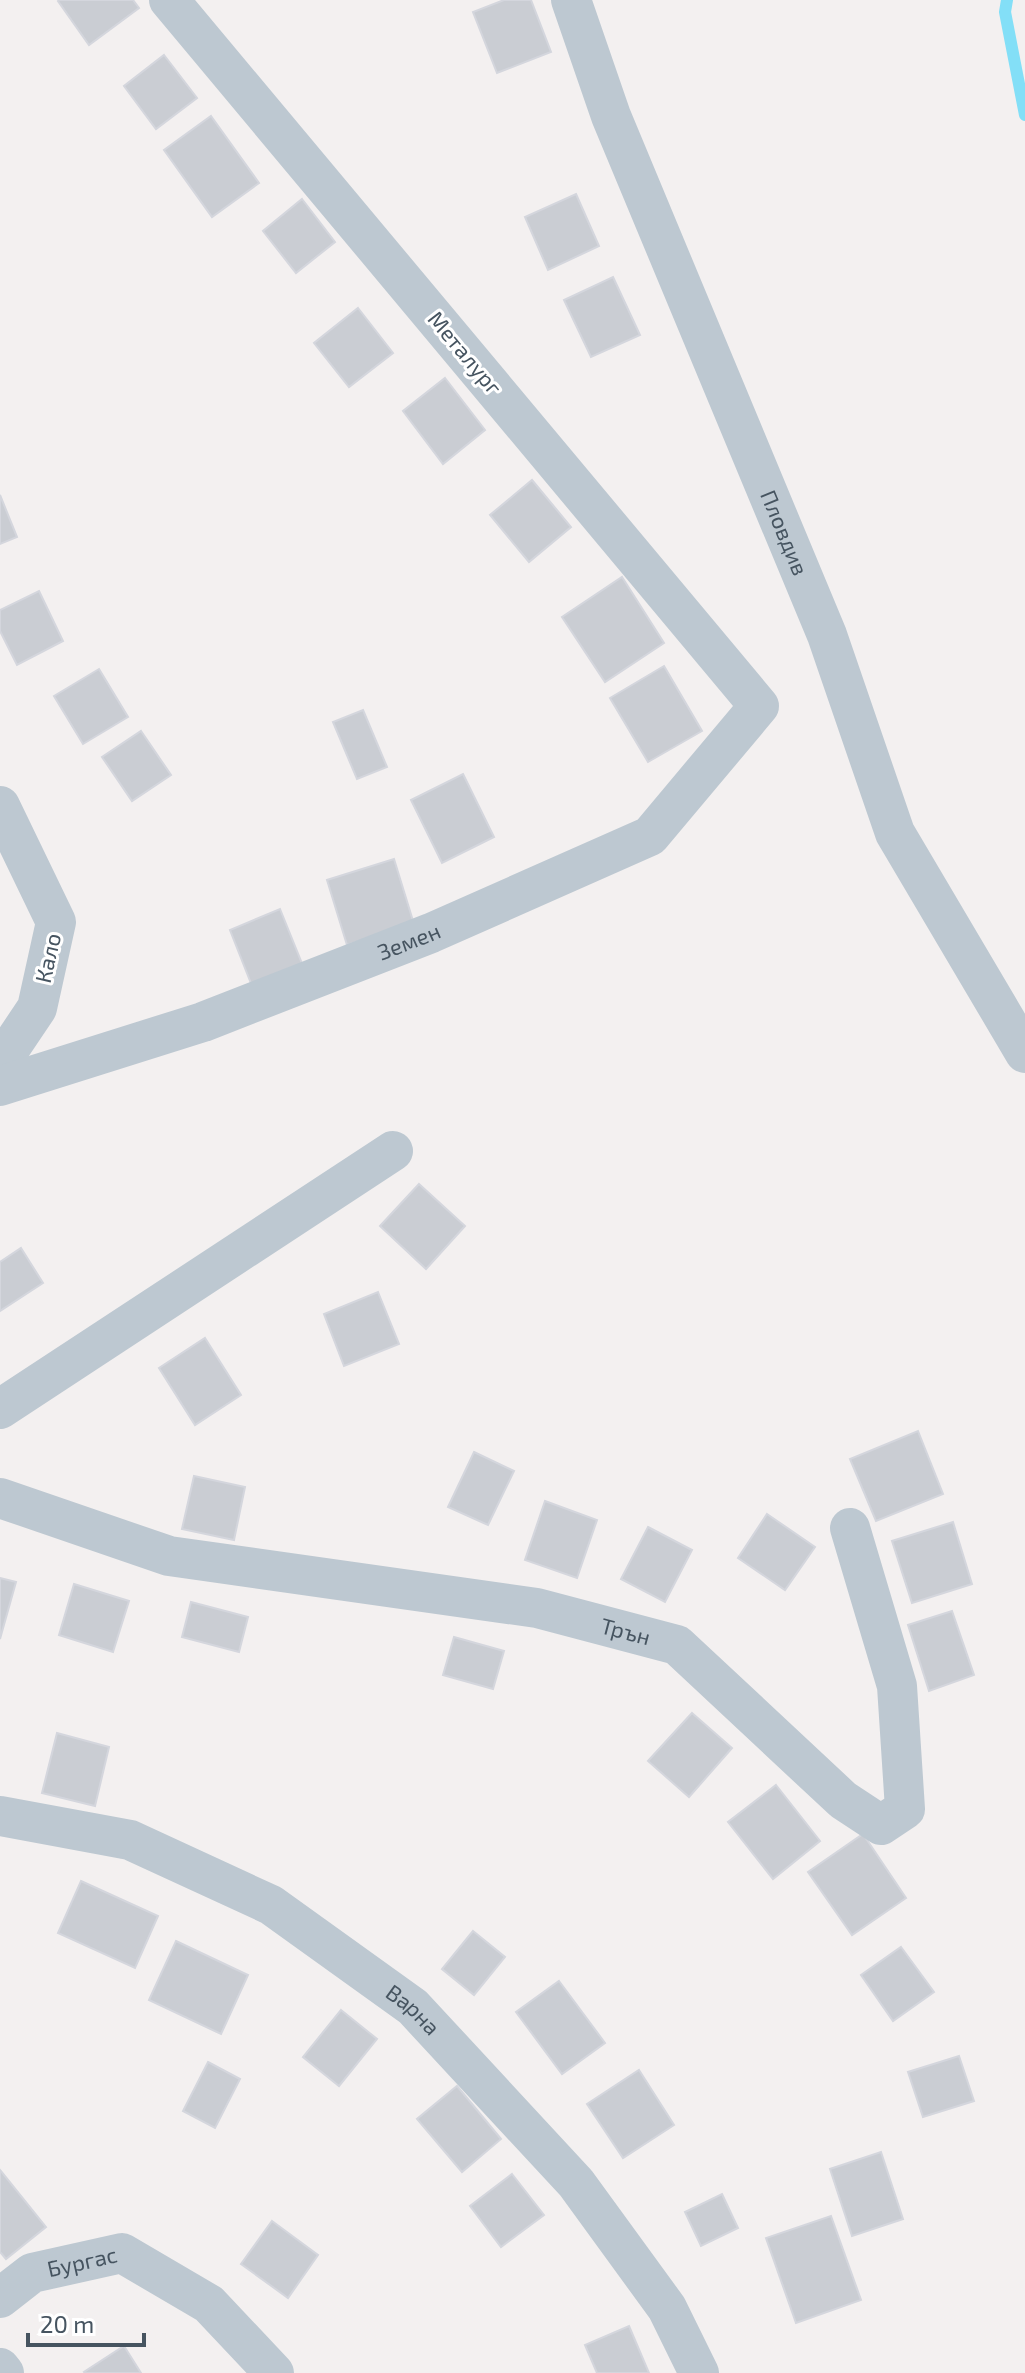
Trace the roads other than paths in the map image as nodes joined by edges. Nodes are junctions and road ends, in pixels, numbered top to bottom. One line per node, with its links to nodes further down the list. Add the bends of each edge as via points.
1 (169, 0): 3 (street, Металург)
2 (571, 0): 5 (street, Пловдив, via 611,116 827,635 895,833)
3 (759, 706): 7 (street, Земен, via 650,836 431,933 203,1022)
4 (0, 806): 6 (street, Кало, via 56,922 37,1008)
5 (1025, 1053)
6 (0, 1063)
7 (0, 1086)
8 (393, 1151): 9 (street)
9 (0, 1409)
10 (0, 1498): 11 (street, Трън, via 169,1556 537,1608 677,1645 843,1800 881,1825 905,1809 897,1686)
11 (850, 1528)
12 (0, 1816): 17 (street, Варна, via 130,1840 271,1905 413,2007 576,2183 667,2308)
13 (0, 2298): 16 (street, Бургас, via 32,2273 122,2253 209,2304)
14 (0, 2368): 15 (street)
15 (4, 2373)
16 (274, 2373)
17 (699, 2373)

